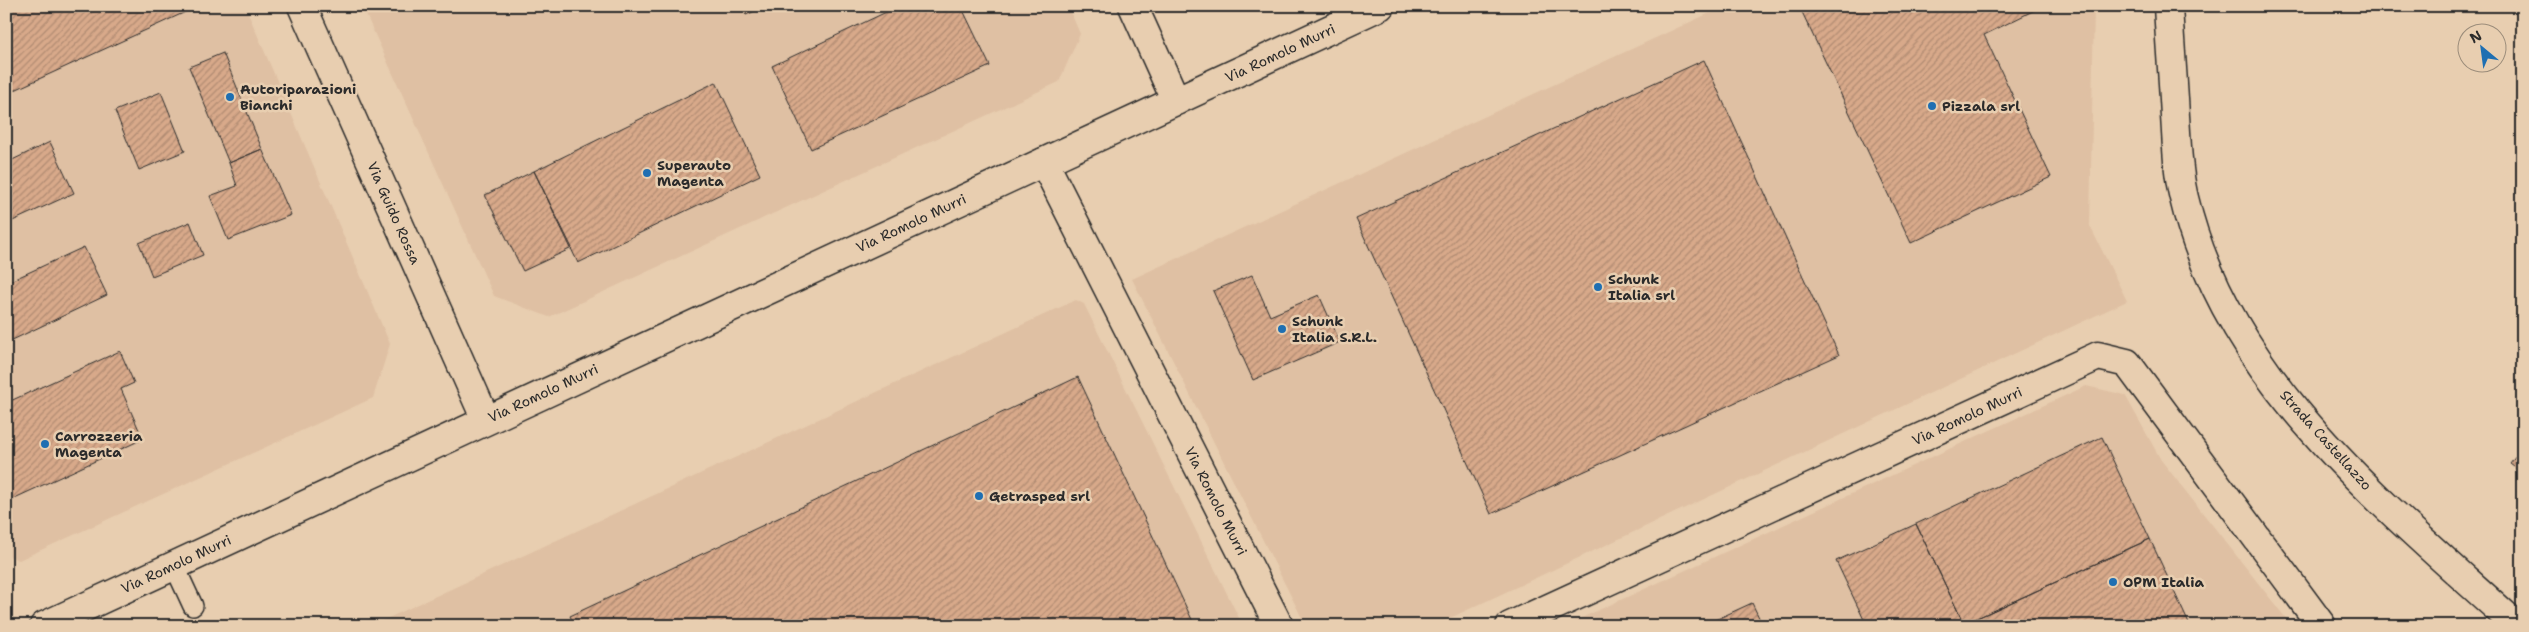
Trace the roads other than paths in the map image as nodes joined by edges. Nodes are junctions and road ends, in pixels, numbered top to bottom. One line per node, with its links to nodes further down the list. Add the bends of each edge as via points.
1 (302, 6): 7 (street, Via Guido Rossa)
2 (1133, 6): 5 (street)
3 (1380, 6): 5 (street, Via Romolo Murri)
4 (2168, 6): 14 (street, Strada Castellazzo, via 2178,163 2191,228 2208,273 2261,366 2297,412 2378,498)
5 (1176, 101): 6 (street, Via Romolo Murri)
6 (1044, 162): 7 (street, Via Romolo Murri); 11 (street, Via Romolo Murri)
7 (486, 420): 8 (street, Via Romolo Murri)
8 (174, 565): 9 (lane); 10 (street, Via Romolo Murri)
9 (193, 606)
10 (44, 626)
11 (1279, 626)
12 (1510, 626): 13 (street, Via Romolo Murri, via 2098,356 2127,362)
13 (2322, 626)
14 (2517, 626)

